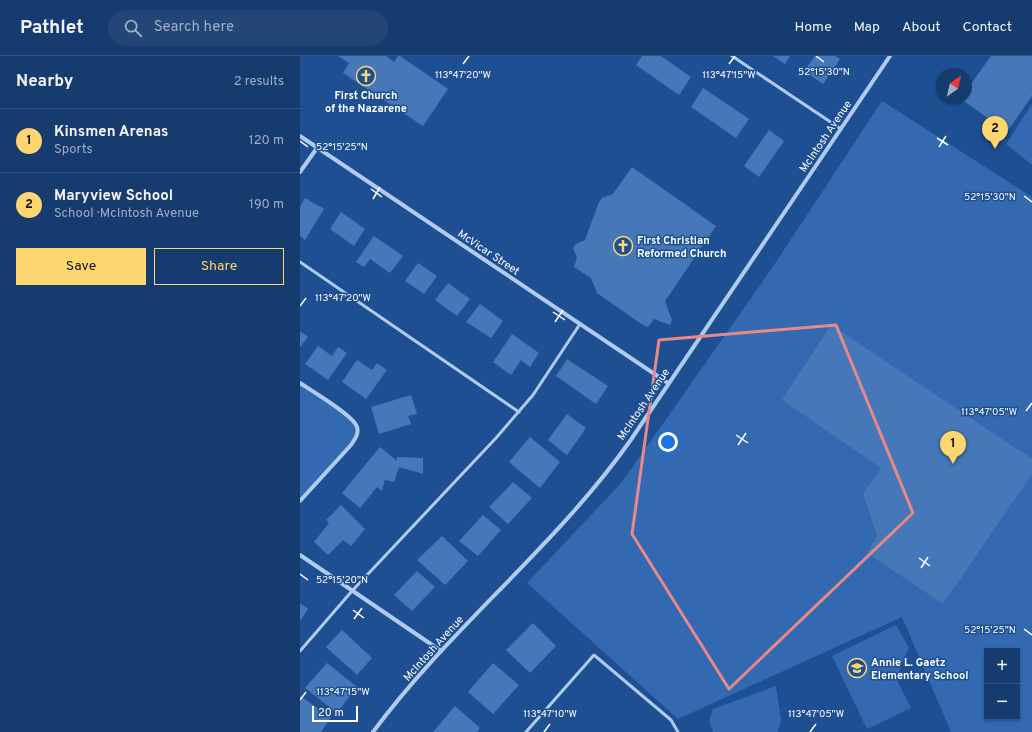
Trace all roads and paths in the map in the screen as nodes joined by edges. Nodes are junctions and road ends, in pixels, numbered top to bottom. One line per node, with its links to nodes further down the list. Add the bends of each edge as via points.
1 (732, 56): 3 (lane)
2 (890, 56): 3 (street, McIntosh Avenue)
3 (840, 129): 10 (street, McIntosh Avenue)
4 (300, 136): 5 (street, McVicar Street)
5 (317, 148): 6 (street); 8 (street, McVicar Street)
6 (300, 172)
7 (300, 262): 11 (lane)
8 (580, 324): 10 (street, McVicar Street); 11 (lane)
9 (300, 383): 12 (street, via 348,416 356,425 358,432 351,445)
10 (668, 384): 16 (street, McIntosh Avenue, via 604,477)
11 (519, 412): 14 (lane)
12 (300, 500)
13 (300, 555): 14 (street)
14 (352, 591): 15 (lane); 16 (street)
15 (300, 650)
16 (441, 650): 17 (street, McIntosh Avenue)
17 (373, 732)
18 (526, 732): 19 (lane, via 594,655 671,720)
19 (678, 732)

